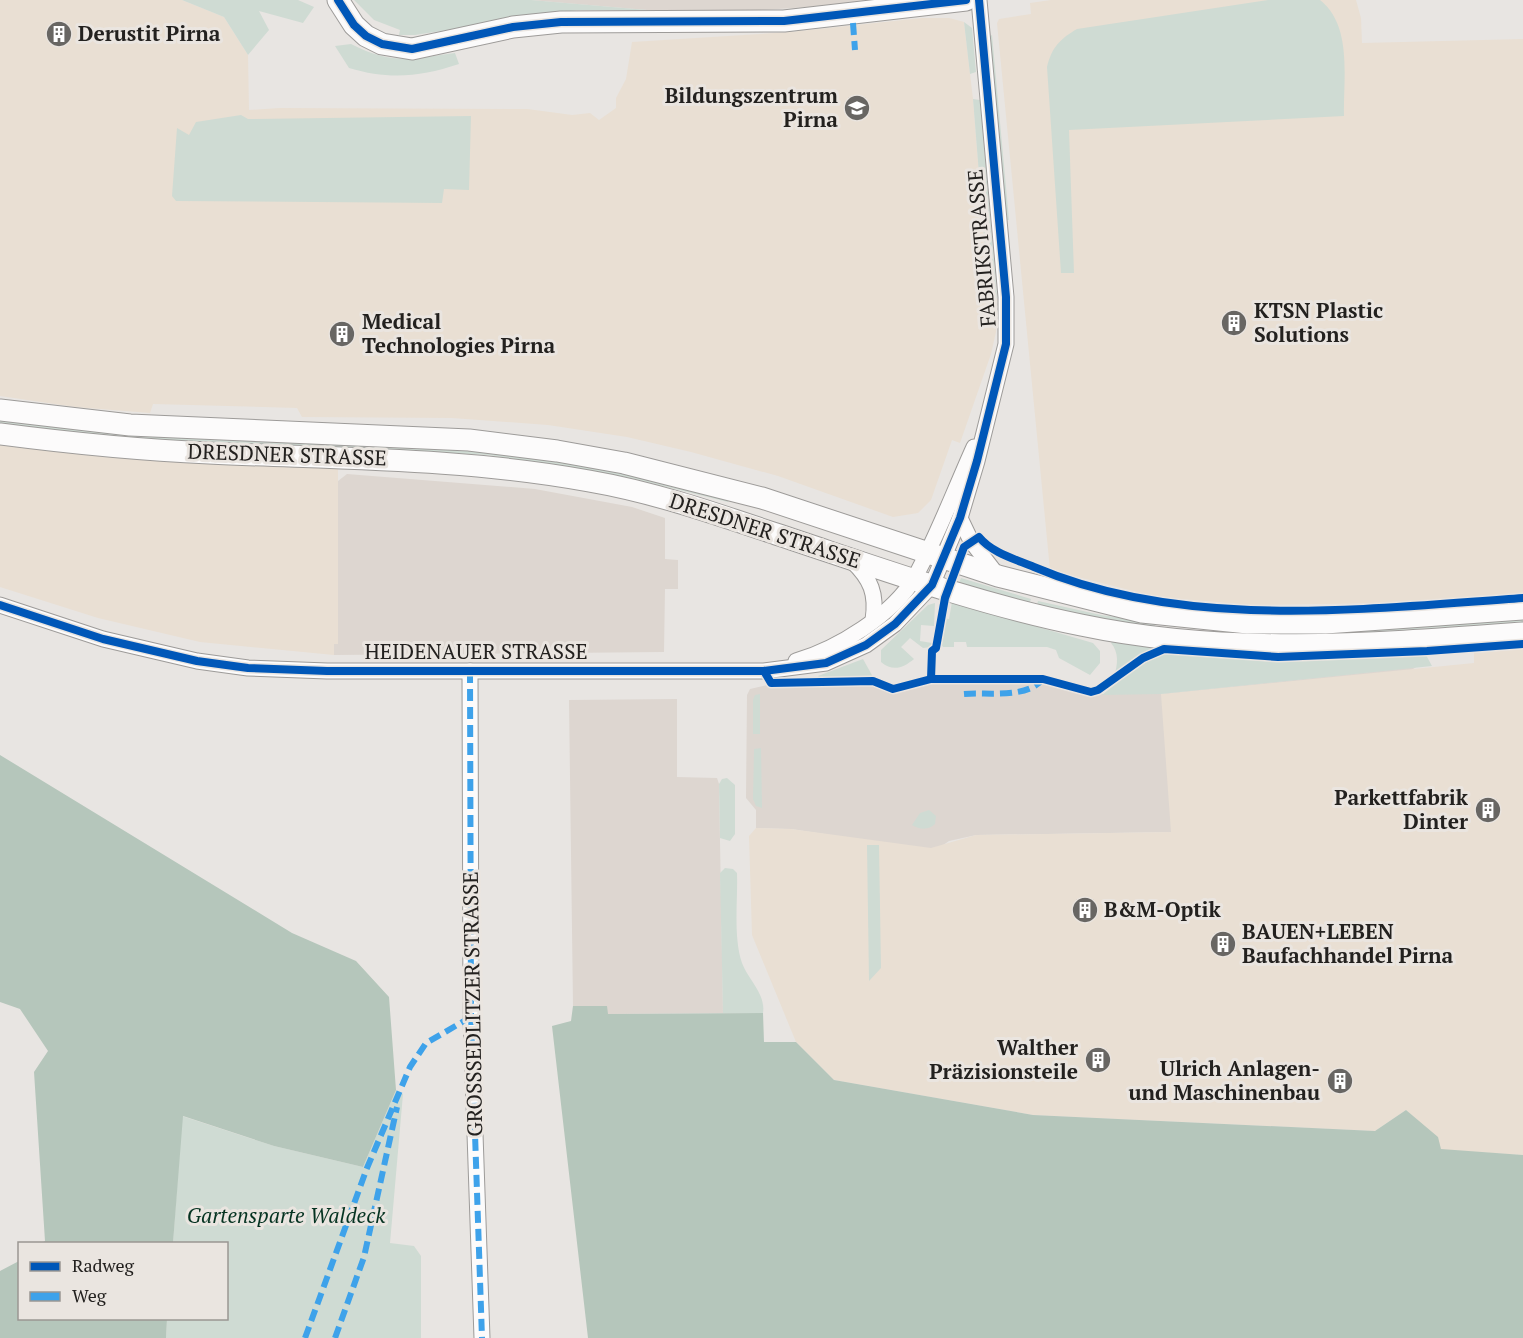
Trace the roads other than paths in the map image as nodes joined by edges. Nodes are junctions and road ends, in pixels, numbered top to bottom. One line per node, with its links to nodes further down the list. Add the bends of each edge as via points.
1 (338, 0): 2 (main road, via 366,36 382,44 412,49 513,27 561,22 784,21)
2 (966, 0)
3 (979, 0): 5 (street, FABRIKSTRASSE, via 1008,330)
4 (0, 410): 8 (main road, DRESDNER STRASSE, via 130,425 469,440 557,451 762,498)
5 (987, 417): 7 (street, FABRIKSTRASSE); 8 (street, FABRIKSTRASSE)
6 (0, 434): 9 (main road, DRESDNER STRASSE, via 130,448 418,461 529,471 629,488)
7 (960, 518): 8 (street, FABRIKSTRASSE); 10 (street, via 971,541)
8 (934, 554): 10 (main road, DRESDNER STRASSE); 11 (street)
9 (850, 558): 11 (main road, DRESDNER STRASSE); 14 (street, via 871,583)
10 (998, 576): 13 (main road, DRESDNER STRASSE, via 1142,612 1248,623 1325,623)
11 (923, 582): 14 (street, HEIDENAUER STRASSE); 15 (main road, DRESDNER STRASSE, via 1078,625 1179,641 1336,646); 17 (street, HEIDENAUER STRASSE, via 895,624 866,645 826,663)
12 (0, 605): 16 (street, HEIDENAUER STRASSE, via 103,639 220,664 305,671)
13 (1523, 609)
14 (873, 620): 17 (street, HEIDENAUER STRASSE, via 823,651)
15 (1523, 633)
16 (470, 670): 17 (street, HEIDENAUER STRASSE); 18 (street, GROSSSEDLITZER STRASSE, via 471,1017)
17 (764, 670)
18 (482, 1338)

